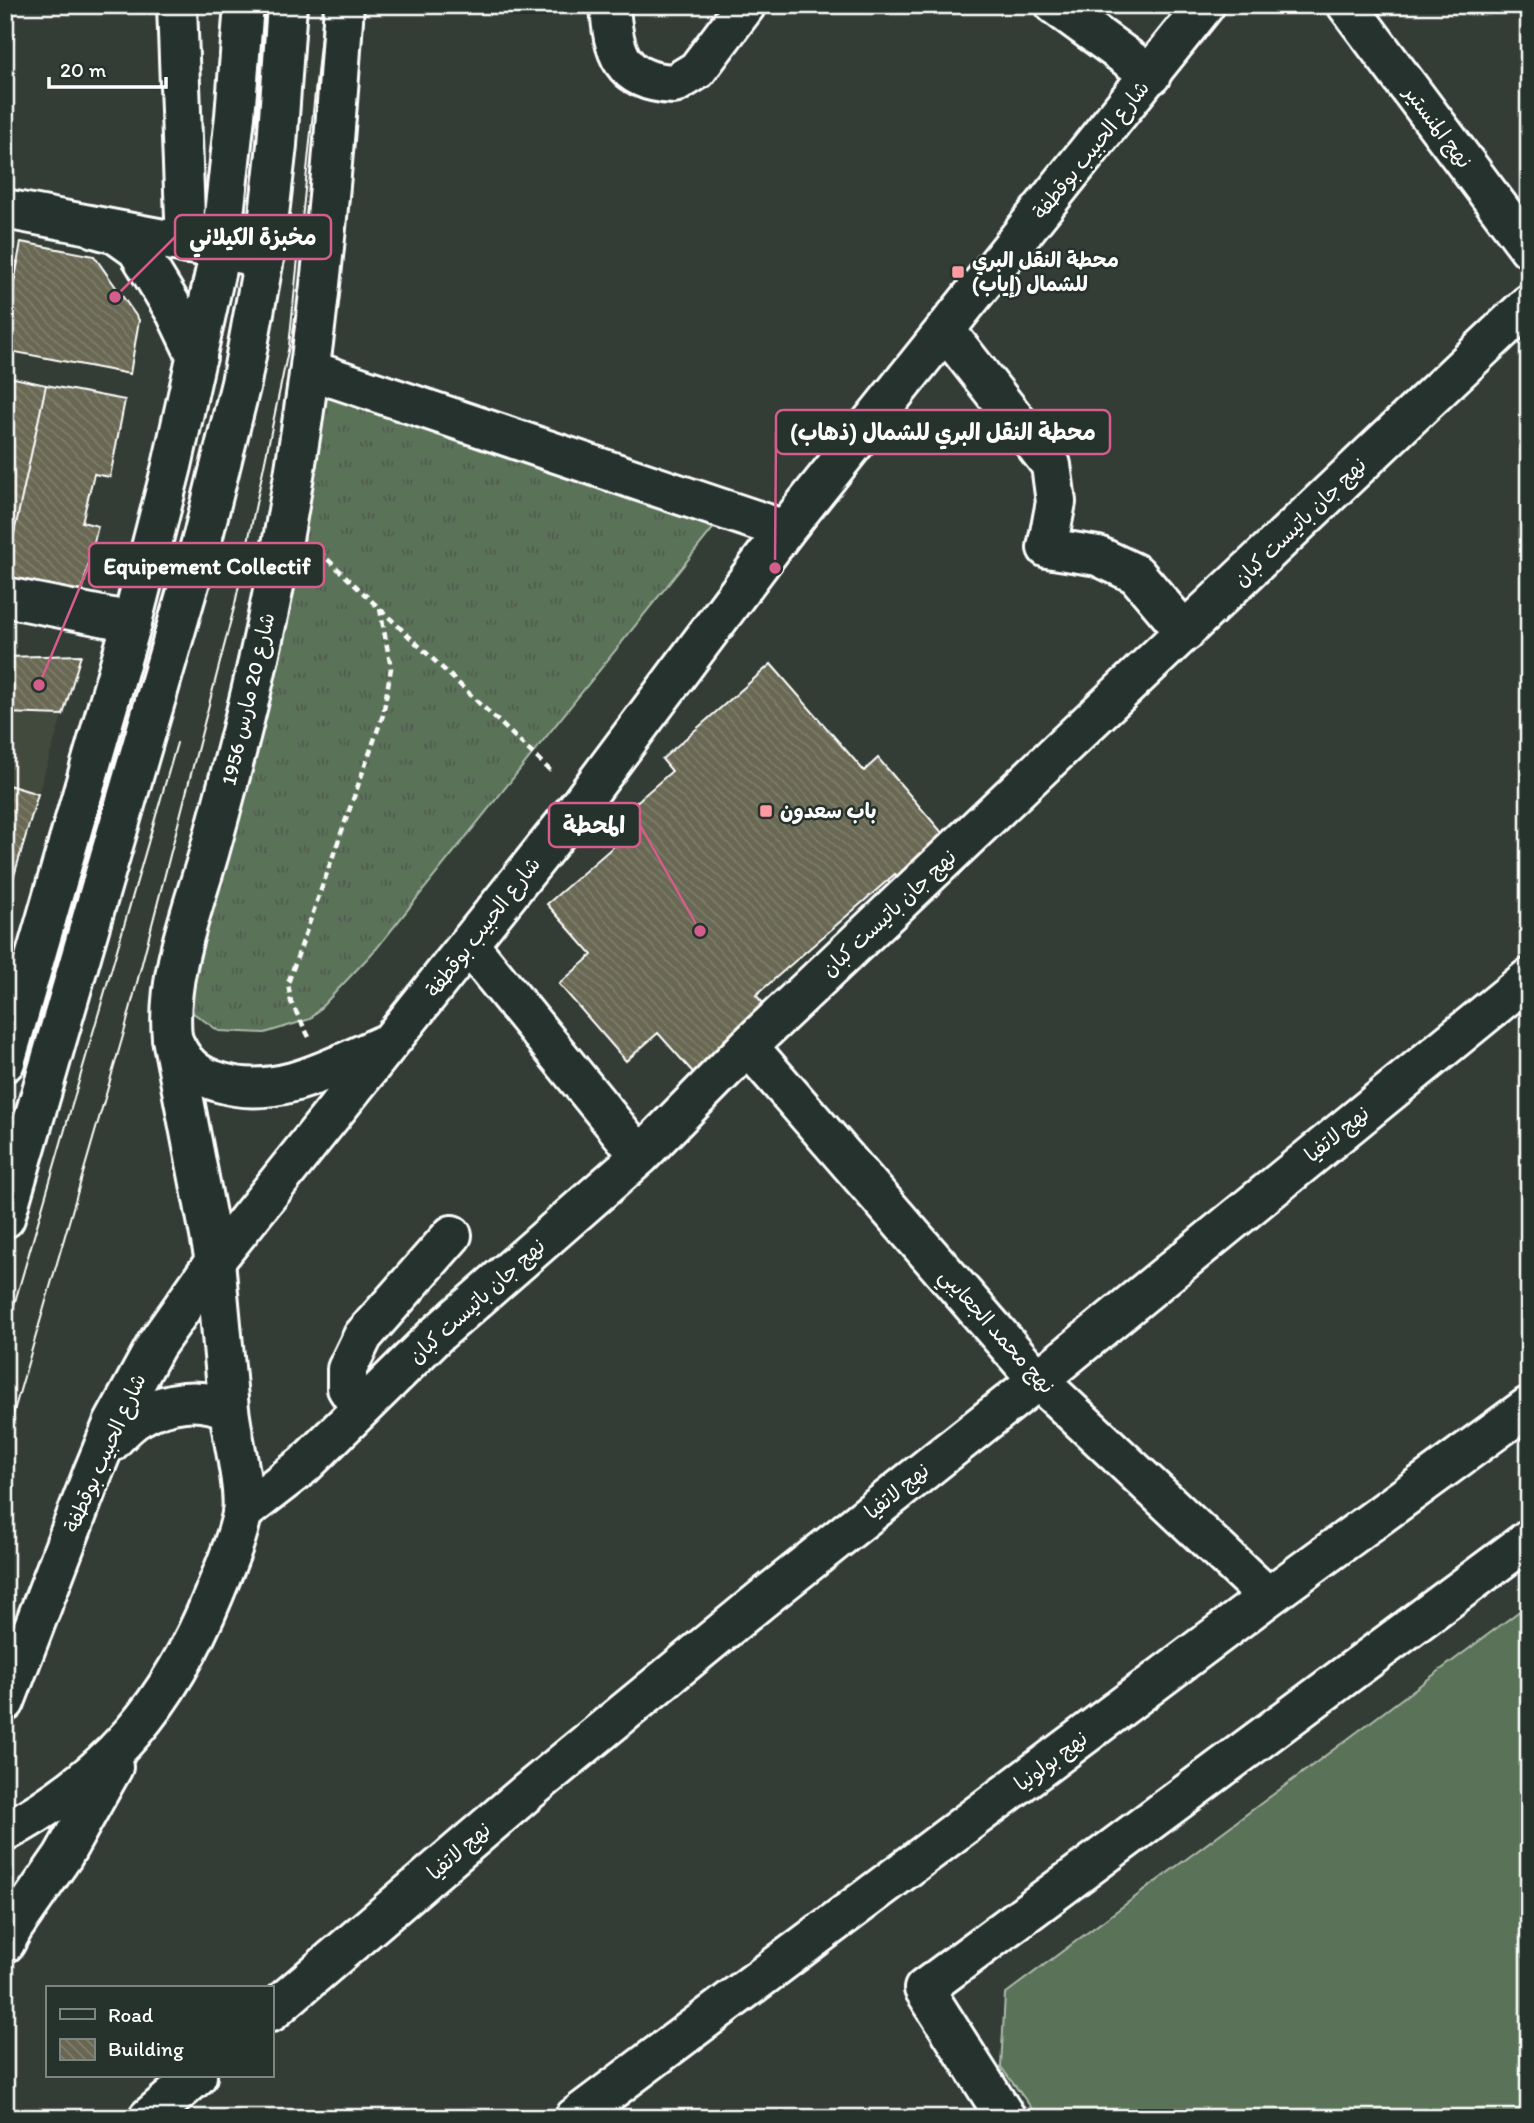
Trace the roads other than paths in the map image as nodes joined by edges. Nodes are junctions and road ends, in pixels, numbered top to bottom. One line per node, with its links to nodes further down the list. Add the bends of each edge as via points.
1 (177, 5): 13 (street)
2 (244, 5): 13 (street, via 235,116)
3 (287, 5): 15 (street)
4 (344, 5): 19 (street, شارع 20 مارس 1956)
5 (610, 5): 6 (street, via 621,60 628,69 645,80 674,85 697,70)
6 (746, 5)
7 (1055, 5): 10 (street)
8 (1205, 5): 10 (street, شارع الحبيب بوقطفة)
9 (1347, 5): 14 (street, نهج المنستير)
10 (1151, 75): 17 (street, شارع الحبيب بوقطفة)
11 (5, 209): 12 (street)
12 (95, 228): 13 (street); 18 (street, via 116,234 137,249)
13 (202, 247): 15 (street); 18 (street)
14 (1529, 248)
15 (264, 258): 32 (street, via 203,536)
16 (1529, 304): 23 (street, نهج جان باتيست كبان)
17 (946, 331): 20 (street, شارع الحبيب بوقطفة); 23 (street, via 1051,465 1056,502 1047,548 1098,556 1136,574)
18 (197, 357): 22 (street)
19 (310, 370): 20 (street); 27 (street, شارع 20 مارس 1956, via 288,522 230,779 182,948 172,1004)
20 (785, 530): 24 (street, شارع الحبيب بوقطفة)
21 (5, 597): 22 (street)
22 (132, 622): 30 (street)
23 (1185, 632): 29 (street, نهج جان باتيست كبان)
24 (469, 945): 26 (street, شارع الحبيب بوقطفة); 31 (street)
25 (1529, 978): 35 (street, نهج لاتفيا)
26 (425, 1001): 28 (street, شارع الحبيب بوقطفة); 36 (street, via 389,1068 240,1274 228,1324)
27 (172, 1038): 28 (street, via 191,1070 205,1079 250,1089 303,1080); 34 (street, شارع 20 مارس 1956)
28 (393, 1041): 34 (street, شارع الحبيب بوقطفة)
29 (748, 1046): 31 (street, نهج جان باتيست كبان); 35 (street, نهج محمد الجعايبي)
30 (5, 1062)
31 (640, 1156): 38 (street, نهج جان باتيست كبان, via 436,1335)
32 (5, 1218)
33 (452, 1235): 38 (street, via 363,1336 348,1369 347,1388)
34 (215, 1261): 36 (street, شارع 20 مارس 1956); 39 (street, شارع الحبيب بوقطفة, via 135,1379)
35 (1038, 1380): 42 (street, نهج محمد الجعايبي); 47 (street, نهج لاتفيا, via 525,1794)
36 (229, 1403): 39 (street, via 192,1401 139,1416 110,1444); 40 (street)
37 (1529, 1406): 42 (street, نهج بولونيا)
38 (361, 1409): 40 (street, نهج جان باتيست كبان, via 304,1465)
39 (92, 1475): 43 (street, شارع الحبيب بوقطفة)
40 (242, 1513): 44 (street, via 199,1630 180,1667)
41 (1529, 1539): 51 (street, via 923,1989)
42 (1268, 1597): 49 (street, نهج بولونيا)
43 (5, 1702)
44 (129, 1737): 45 (street, via 61,1799); 46 (street, via 62,1856)
45 (5, 1832)
46 (5, 1943)
47 (273, 2010)
48 (195, 2078): 50 (street)
49 (584, 2115)
50 (149, 2118)
51 (1006, 2118)

